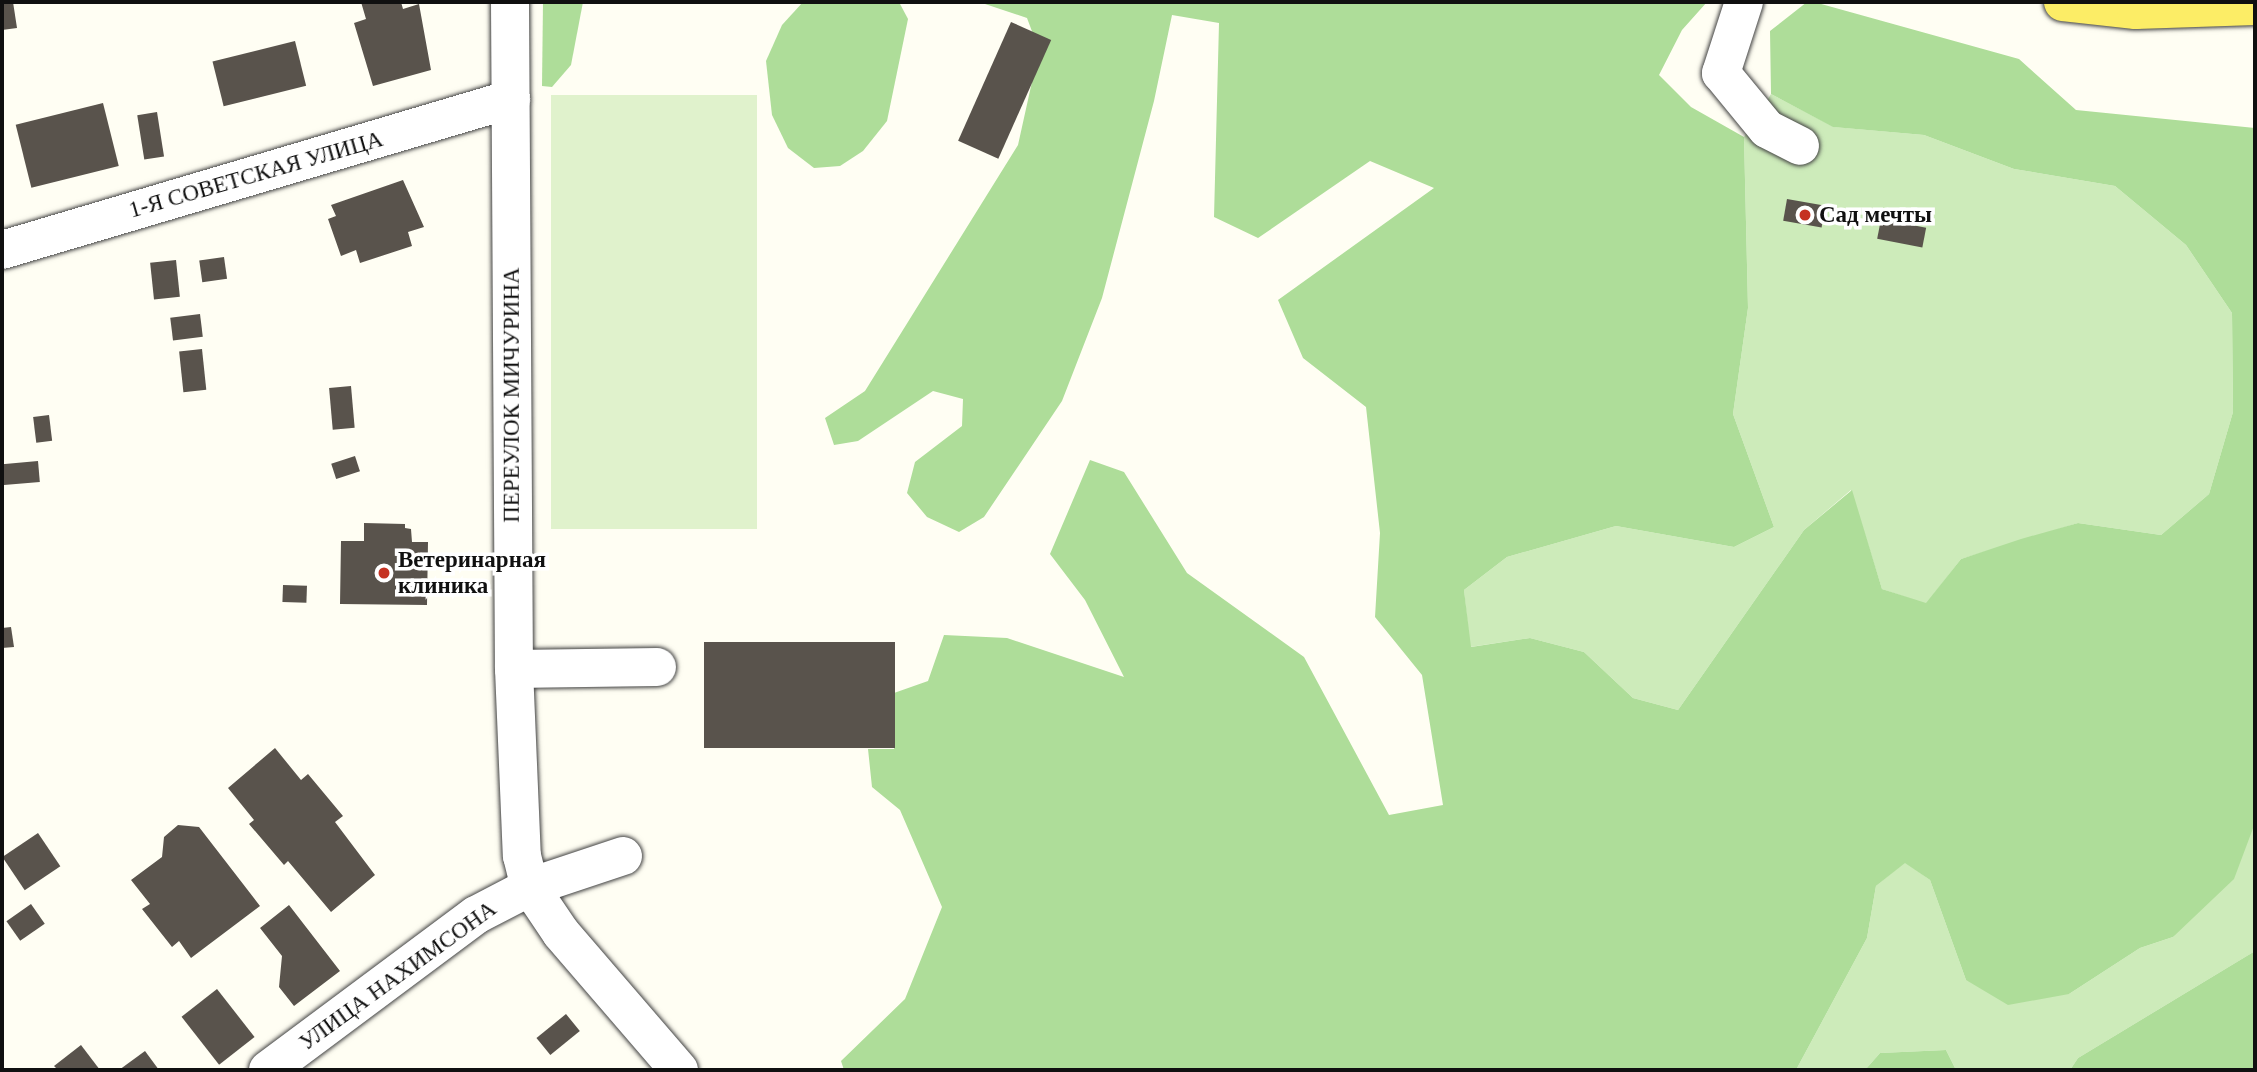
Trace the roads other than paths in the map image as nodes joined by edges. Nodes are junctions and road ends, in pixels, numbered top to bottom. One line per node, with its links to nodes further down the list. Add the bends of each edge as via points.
1 (510, 2): 5 (street, ПЕРЕУЛОК МИЧУРИНА)
2 (1744, 2): 6 (street, via 1721,74 1767,129)
3 (2063, 2): 4 (main road, via 2136,10)
4 (2238, 8)
5 (511, 99): 7 (street, 1-Я СОВЕТСКАЯ УЛИЦА); 9 (street, ПЕРЕУЛОК МИЧУРИНА)
6 (1800, 146)
7 (2, 250)
8 (657, 667): 9 (street)
9 (514, 669): 11 (street, ПЕРЕУЛОК МИЧУРИНА, via 519,825)
10 (623, 856): 11 (street, УЛИЦА НАХИМСОНА)
11 (530, 887): 12 (street, УЛИЦА НАХИМСОНА, via 476,915); 13 (street, ПЕРЕУЛОК МИЧУРИНА, via 561,933)
12 (268, 1070)
13 (679, 1070)

